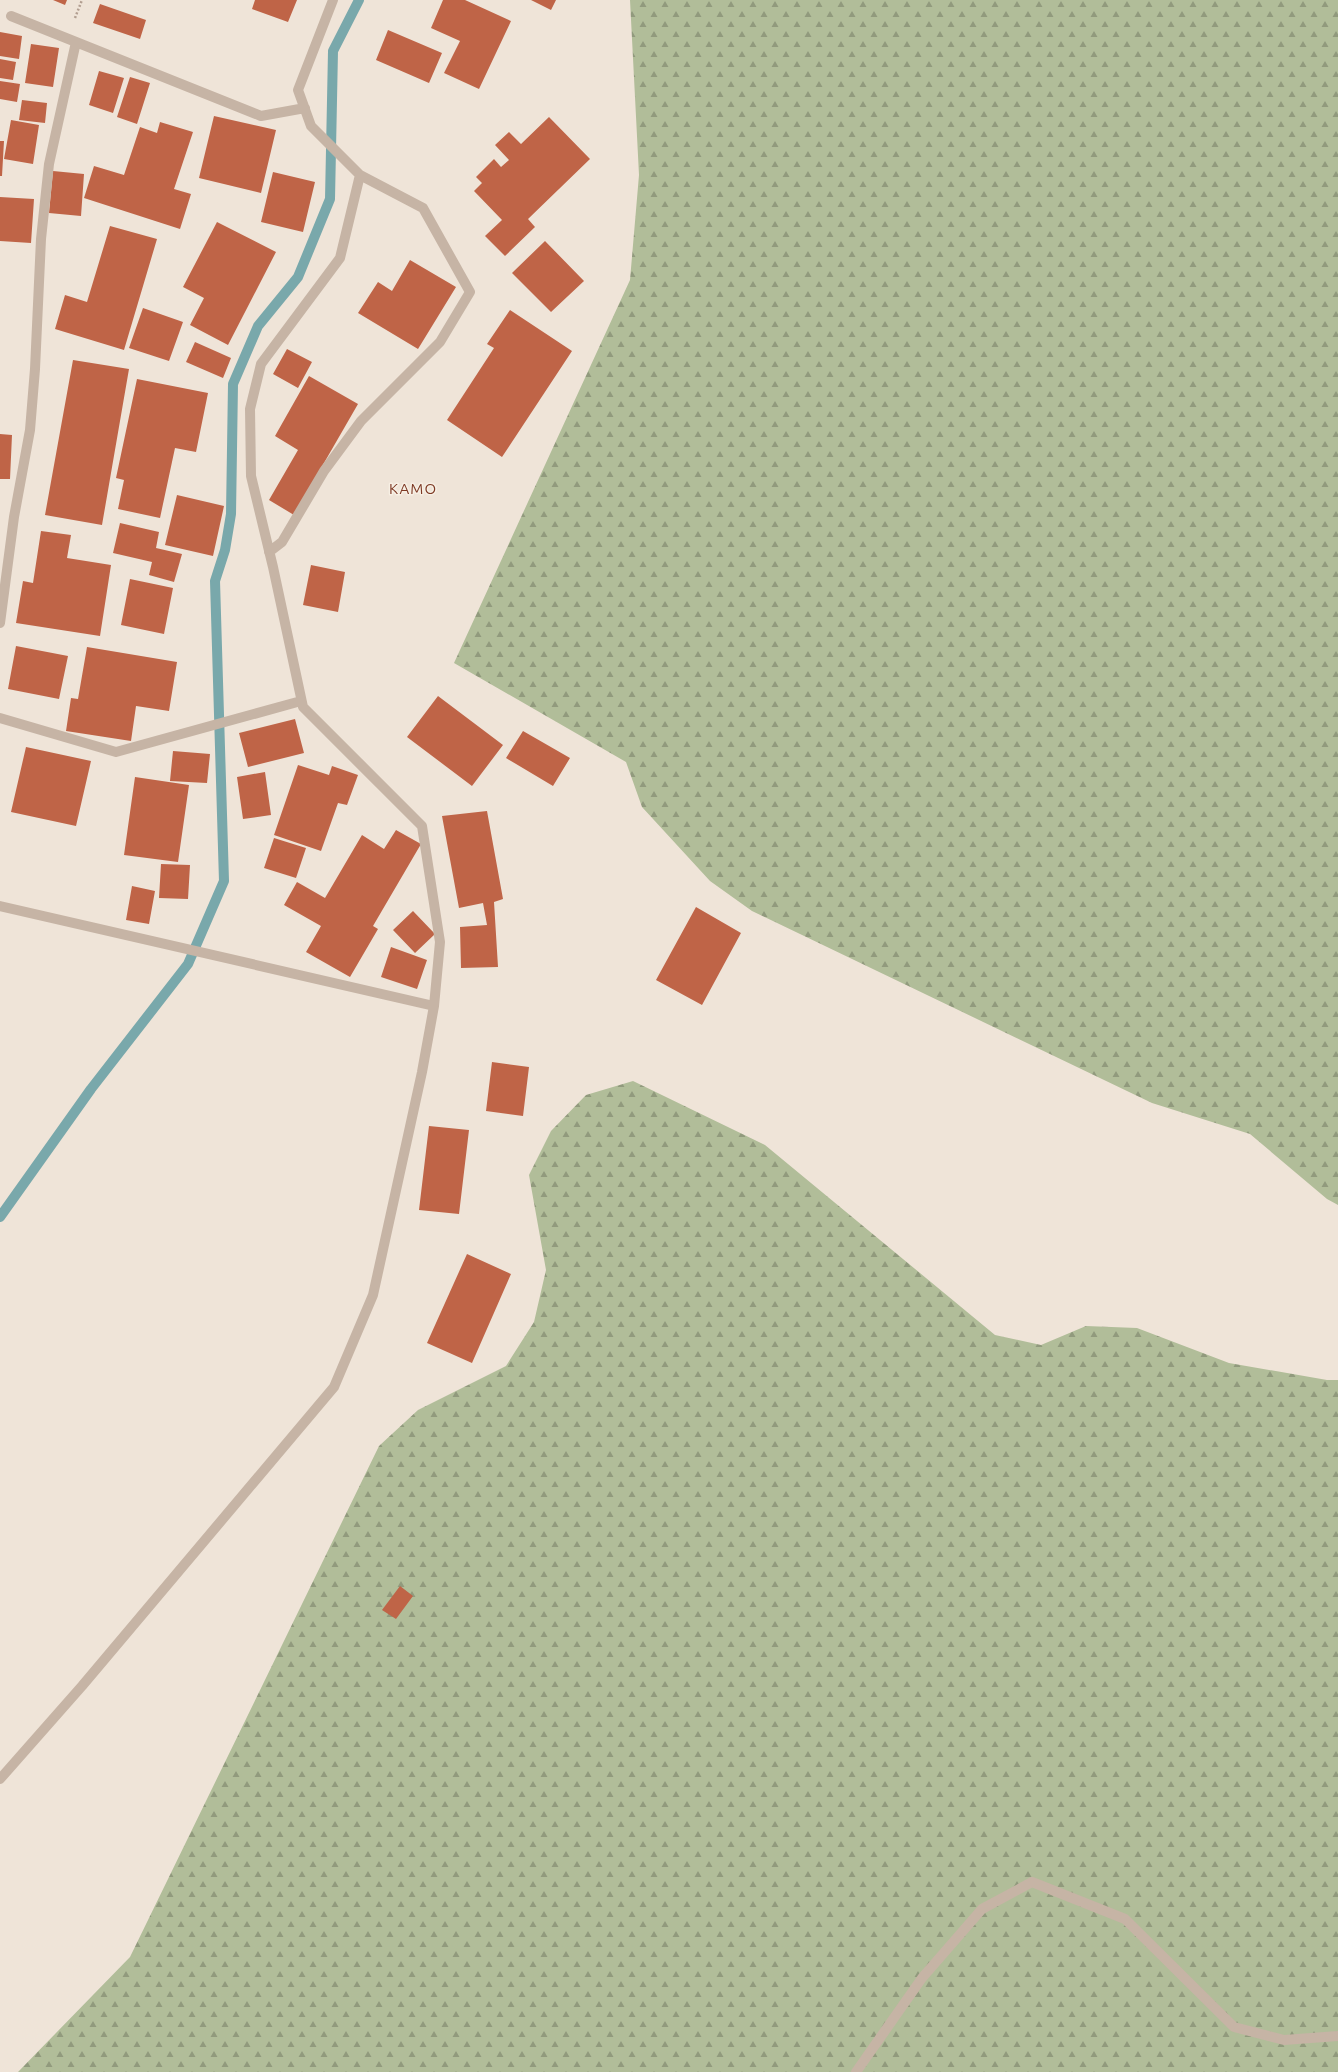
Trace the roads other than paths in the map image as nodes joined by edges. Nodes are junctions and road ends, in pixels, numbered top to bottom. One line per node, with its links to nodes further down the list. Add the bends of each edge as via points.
1 (333, 0): 4 (street, via 298,90)
2 (11, 16): 3 (street)
3 (76, 42): 4 (street, via 261,116); 7 (street, via 49,164 41,239 30,430 14,517)
4 (304, 108): 5 (street, via 311,126)
5 (360, 175): 6 (street, via 340,258 261,364 250,409 251,476); 6 (street, via 423,208 470,292 440,342 361,421 324,471 282,542)
6 (269, 552): 8 (street)
7 (0, 624)
8 (301, 701): 9 (street, via 116,752); 11 (street, via 303,707 422,826 440,942)
9 (0, 718)
10 (0, 906): 11 (street)
11 (434, 1006): 12 (street, via 373,1295 334,1387 82,1686)
12 (0, 1779)
13 (1338, 2036): 14 (street, via 1284,2040 1234,2027 1125,1919 1032,1882 982,1909 922,1978)
14 (856, 2072)

